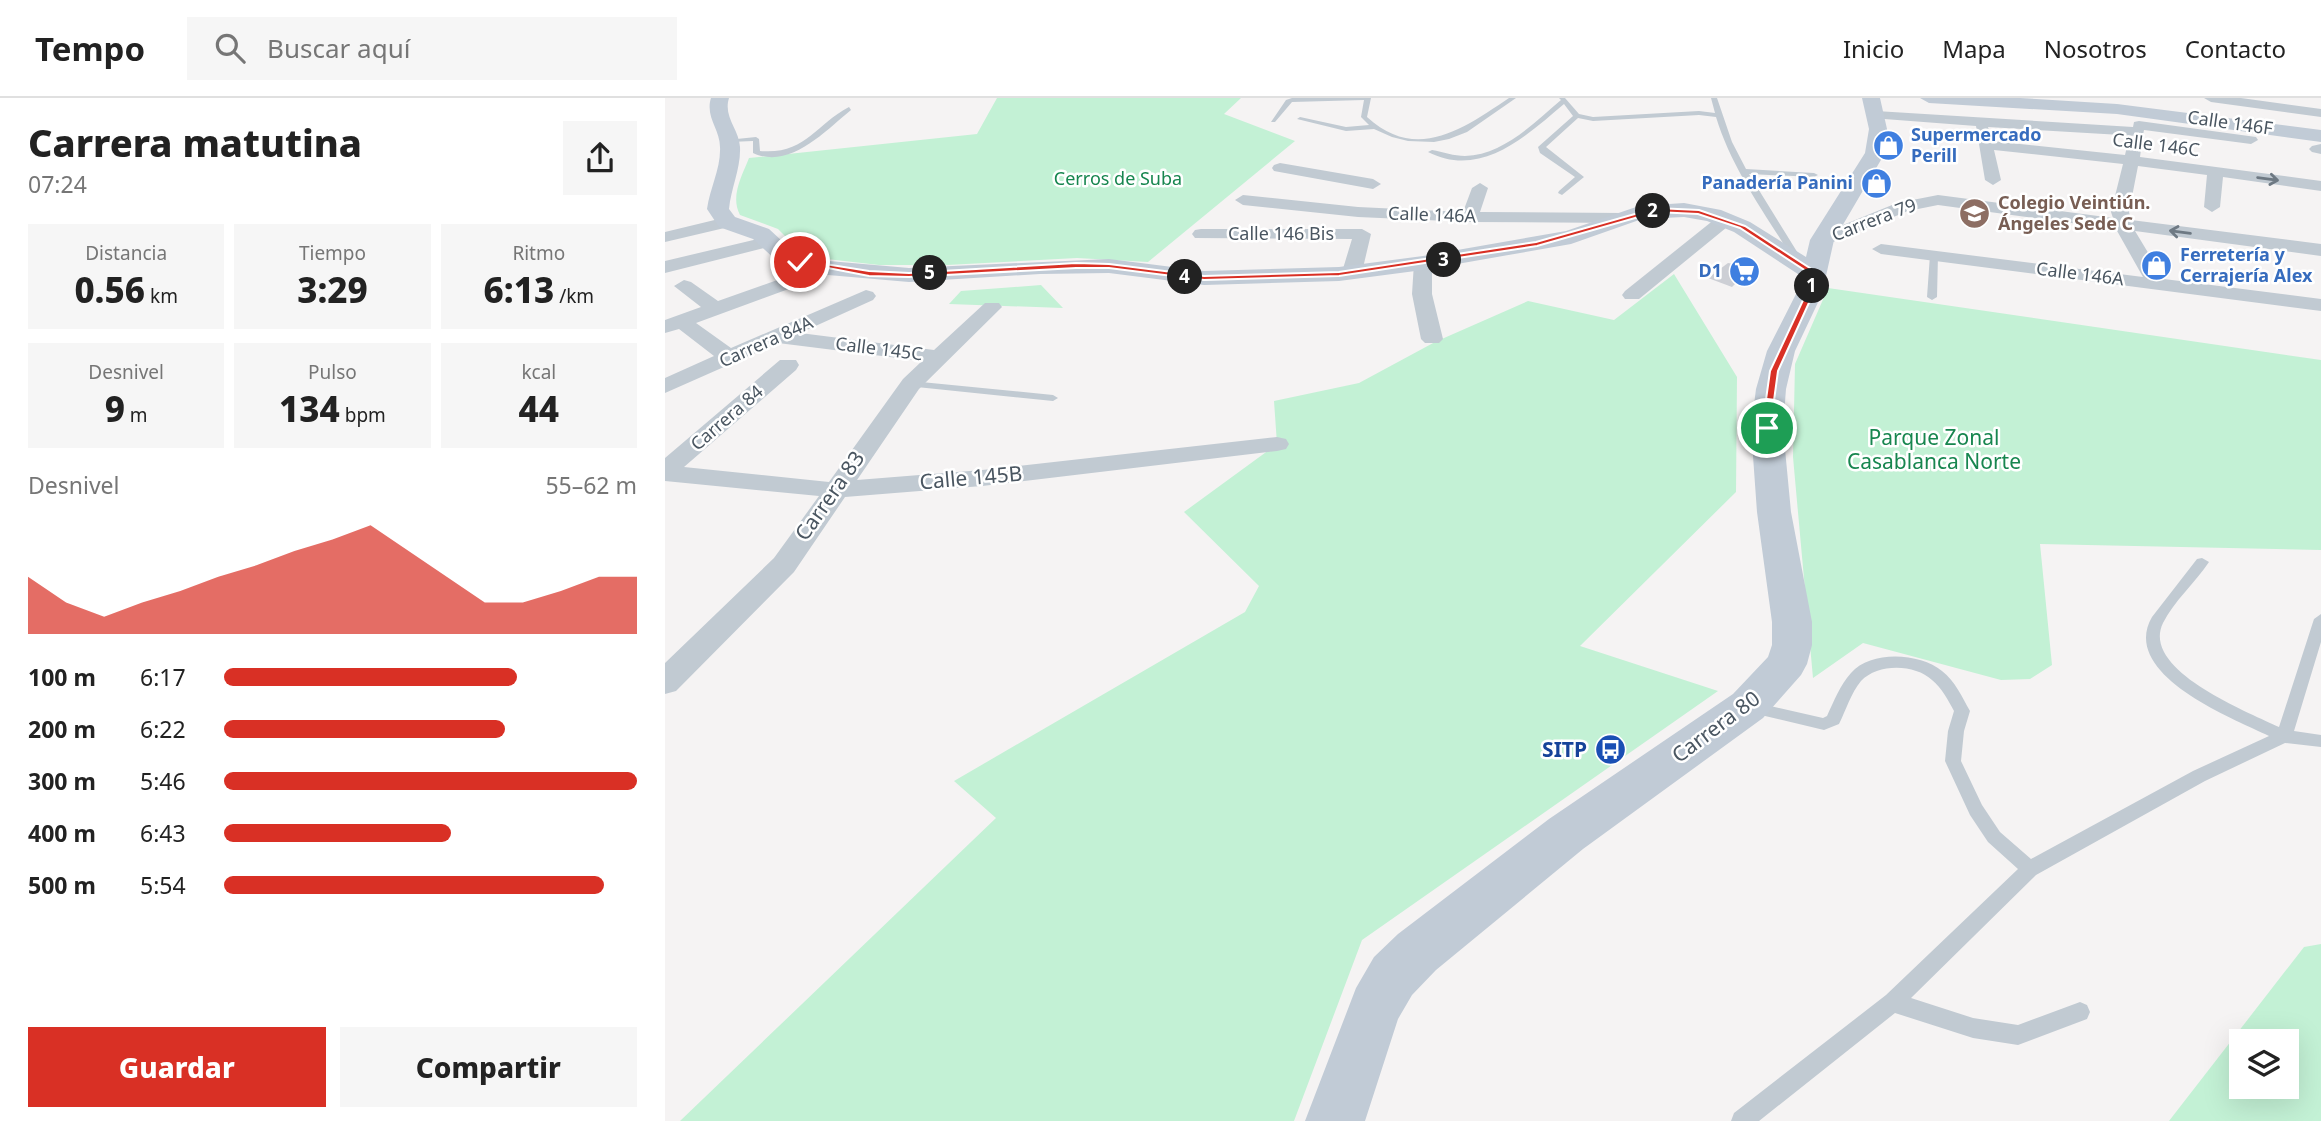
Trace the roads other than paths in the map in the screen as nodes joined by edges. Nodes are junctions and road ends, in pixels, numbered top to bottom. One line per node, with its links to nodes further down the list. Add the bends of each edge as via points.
1 (720, 98): 21 (street, via 717,116)
2 (1368, 98): 16 (lane, via 1292,100); 19 (lane, via 1364,117)
3 (1513, 98): 19 (lane, via 1454,135 1416,139 1388,135)
4 (1714, 98): 12 (lane)
5 (1929, 98): 8 (street, Calle 146F)
6 (2211, 98): 11 (street)
7 (1563, 99): 13 (lane); 25 (lane, via 1519,137 1478,157)
8 (2019, 102): 17 (street, Calle 146F); 18 (street)
9 (1873, 106): 15 (street); 52 (street, Carrera 80, via 1878,129 1875,153)
10 (849, 109): 21 (lane, via 811,143 789,152 757,153 756,139)
11 (2321, 113)
12 (1717, 115): 13 (lane); 30 (lane)
13 (1577, 116): 37 (lane, via 1542,147 1580,177)
14 (1300, 119): 19 (lane, via 1346,129)
15 (1981, 120): 18 (street); 23 (street)
16 (1273, 121)
17 (2140, 123): 18 (street); 20 (street); 24 (street, Calle 146F); 27 (street)
18 (2032, 124)
19 (1373, 127)
20 (2218, 136): 22 (street); 26 (street)
21 (730, 140): 44 (street, via 718,198 718,209)
22 (2251, 140)
23 (1986, 145): 27 (street, Calle 146C); 33 (street)
24 (2320, 145)
25 (1432, 152)
26 (2226, 152)
27 (2131, 160): 31 (street, Calle 146C); 45 (street, via 2120,212)
28 (1381, 167): 34 (street)
29 (1280, 168): 34 (street)
30 (1744, 171): 32 (lane); 52 (lane)
31 (2214, 172): 35 (street, Calle 146C, one-way to 35); 39 (street)
32 (1814, 175)
33 (1993, 180)
34 (1373, 184): 40 (street)
35 (2321, 186)
36 (1480, 188): 41 (street)
37 (1562, 193)
38 (1243, 200): 40 (street, Calle 146A)
39 (2212, 207)
40 (1358, 212): 41 (street, Calle 146A)
41 (1470, 217): 42 (street, Calle 146A)
42 (1623, 218): 43 (street, via 1668,210); 53 (street, via 1571,237)
43 (1726, 219): 52 (street); 59 (street)
44 (727, 222): 47 (street); 48 (street)
45 (2123, 225): 50 (street, one-way to 45); 52 (street, Carrera 79, via 1926,201 1846,229); 57 (street)
46 (1201, 234): 56 (street, Calle 146 Bis, via 1362,234)
47 (665, 237)
48 (770, 240): 54 (street); 55 (street, via 786,257)
49 (1881, 249): 51 (street, Calle 146A)
50 (2320, 251)
51 (1934, 256): 57 (street, Calle 146A); 61 (lane)
52 (1813, 260): 80 (street, Carrera 80, via 1809,294 1774,371 1767,428 1792,645 1787,664)
53 (1423, 263): 56 (street); 67 (street, via 1422,294)
54 (665, 267)
55 (828, 268): 56 (street, via 909,275 1098,266 1204,278); 64 (street)
56 (1352, 272)
57 (2157, 284): 62 (street, Calle 146A)
58 (684, 286): 64 (street)
59 (1632, 295)
60 (866, 296): 66 (street, Carrera 84A)
61 (1932, 297)
62 (2321, 304)
63 (992, 307): 68 (street, Carrera 83)
64 (716, 309): 65 (street)
65 (673, 324): 69 (street)
66 (776, 337): 68 (street, Calle 145C); 69 (street, Carrera 84A)
67 (1432, 339)
68 (939, 357): 71 (street, Carrera 83)
69 (730, 358): 72 (street, Carrera 84A)
70 (788, 365): 75 (street, Carrera 84)
71 (911, 384): 73 (lane); 76 (street, Carrera 83)
72 (665, 386)
73 (1053, 398)
74 (1277, 444): 76 (street, Calle 145B)
75 (665, 472): 76 (street, Calle 145B)
76 (834, 490): 79 (street, Carrera 83, via 783,565)
77 (2202, 562): 81 (lane, via 2154,626 2154,648 2186,687)
78 (2321, 619): 81 (lane)
79 (665, 682)
80 (1748, 706): 83 (lane, via 1824,724 1833,720 1858,674 1878,663 1903,663 1933,672 1962,711 1954,761 1976,810 1994,837); 86 (street, Carrera 80, via 1566,834 1401,968 1375,1007)
81 (2284, 736): 82 (lane); 83 (lane, via 2199,776)
82 (2321, 741)
83 (2030, 869): 84 (lane)
84 (1893, 1002): 85 (lane, via 1973,1028 2018,1035); 87 (lane)
85 (2080, 1012)
86 (1335, 1121)
87 (1742, 1121)

